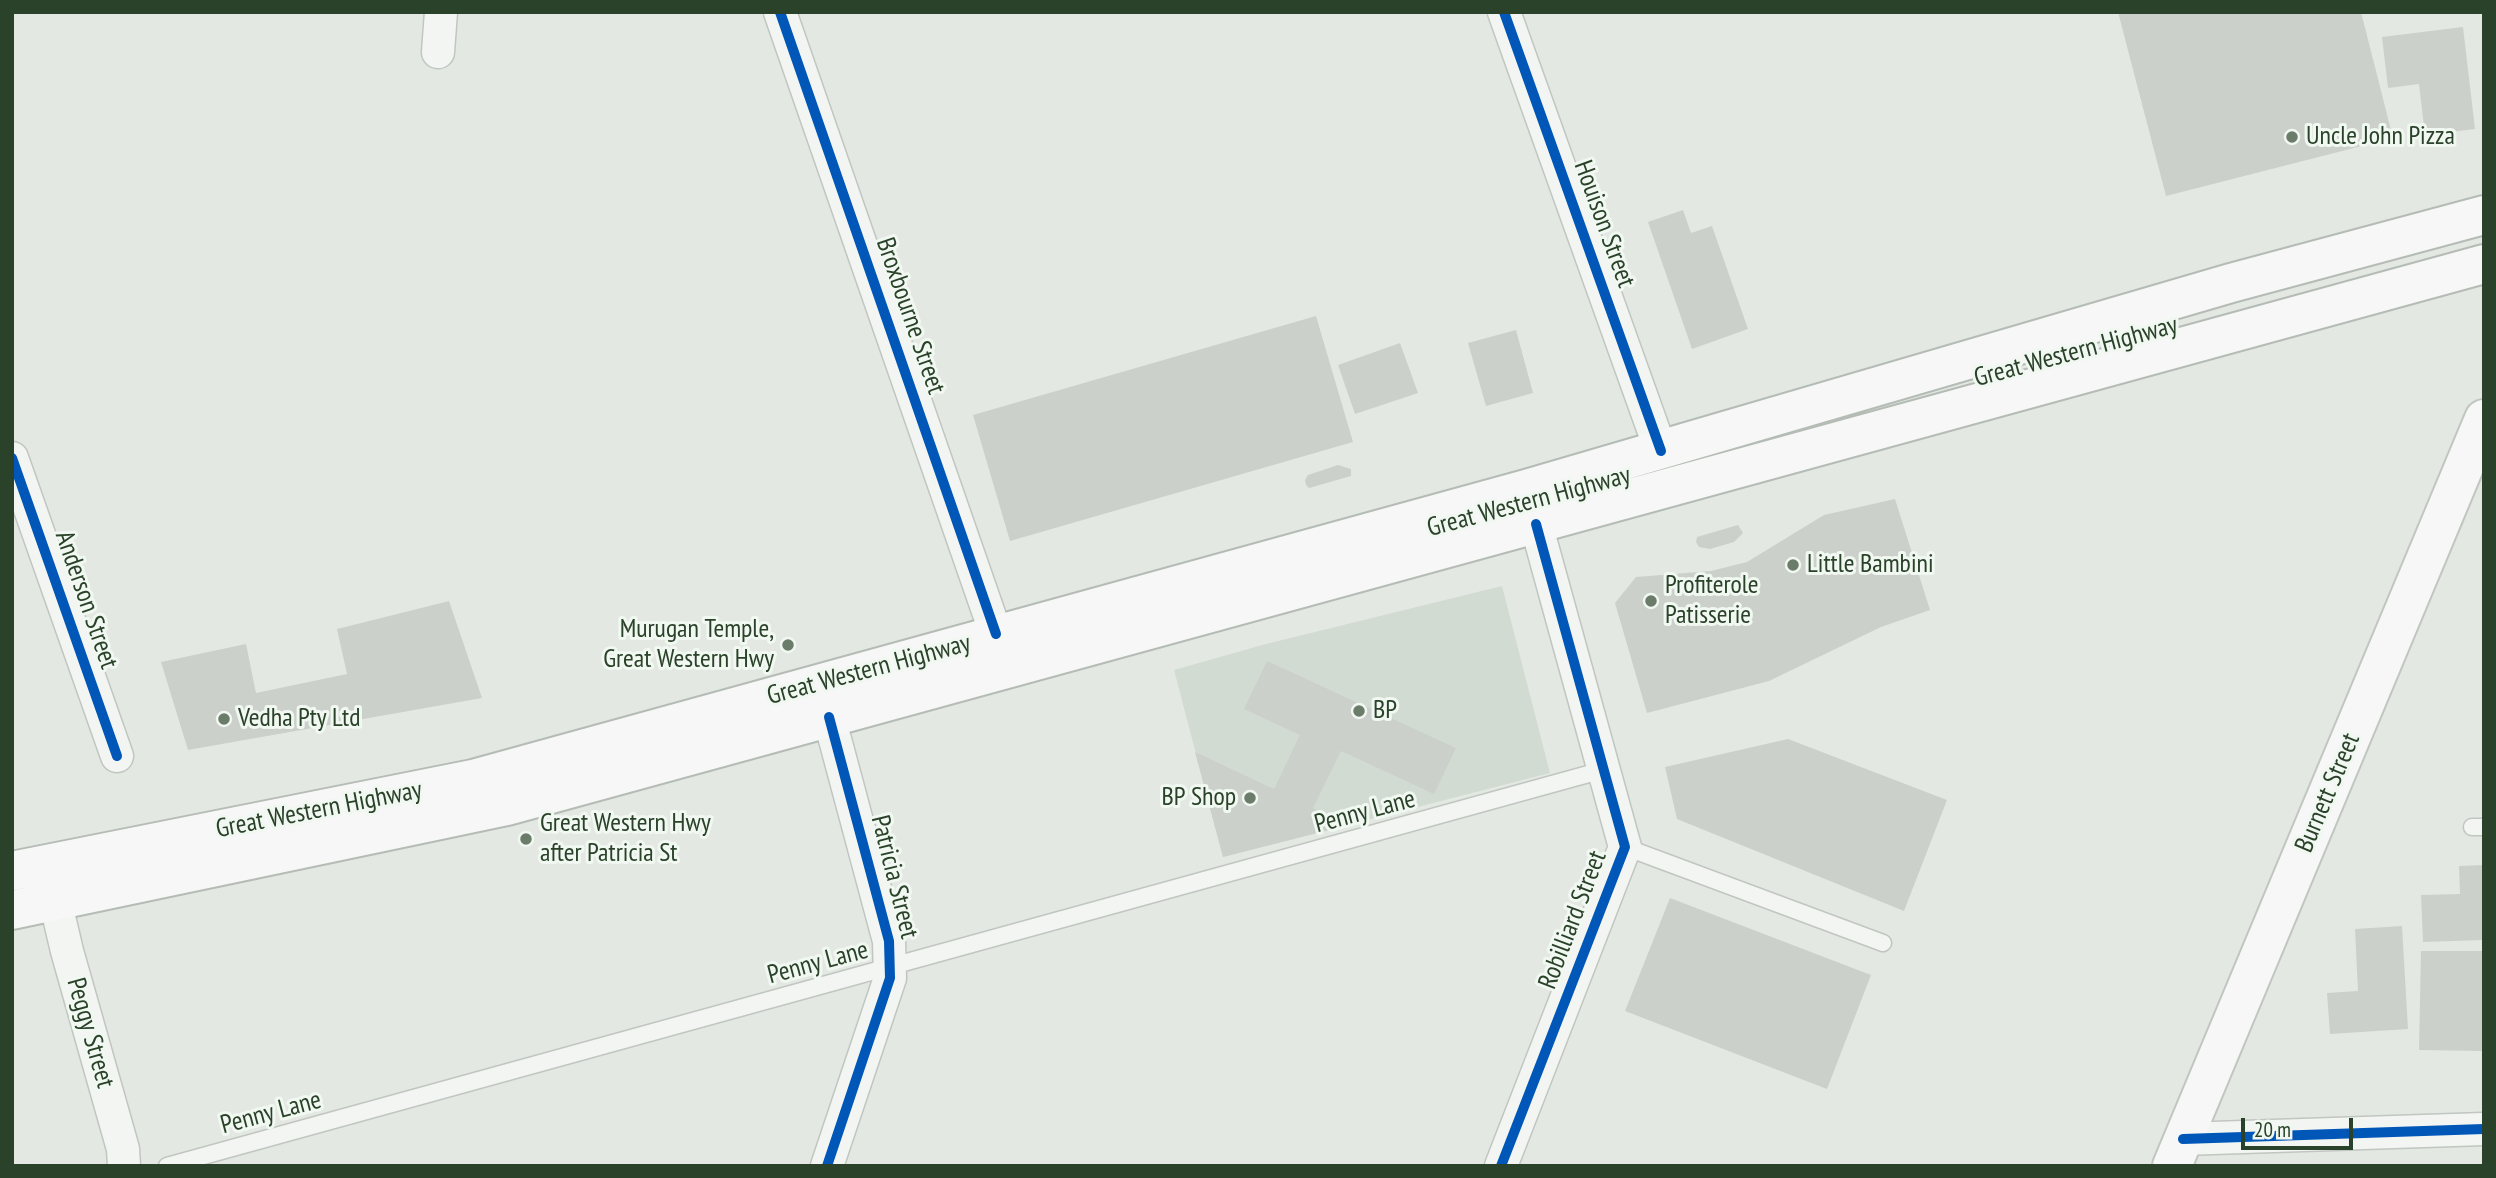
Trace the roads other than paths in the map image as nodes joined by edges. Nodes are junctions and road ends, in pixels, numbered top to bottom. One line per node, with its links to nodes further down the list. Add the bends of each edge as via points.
1 (442, 12): 4 (street)
2 (780, 12): 11 (street, Broxbourne Street)
3 (1504, 12): 8 (street, Houison Street)
4 (438, 52)
5 (2484, 215): 8 (main road, Great Western Highway)
6 (2484, 264): 10 (main road, Great Western Highway)
7 (2484, 419): 22 (main road, Burnett Street)
8 (1661, 451): 11 (main road, Great Western Highway)
9 (12, 458): 13 (street, Anderson Street)
10 (1536, 524): 12 (main road, Great Western Highway); 14 (street, Robilliard Street)
11 (996, 634): 16 (main road, Great Western Highway, via 472,779)
12 (830, 717): 17 (main road, Great Western Highway, via 507,806); 20 (street, Patricia Street, via 889,941)
13 (117, 756)
14 (1603, 770): 15 (street, Robilliard Street); 20 (lane, Penny Lane)
15 (1625, 847): 19 (lane); 26 (street, Robilliard Street)
16 (12, 871)
17 (55, 900): 18 (main road, Great Western Highway); 23 (street, Peggy Street, via 124,1149)
18 (12, 910)
19 (1883, 943)
20 (890, 967): 24 (lane, Penny Lane); 25 (street, Patricia Street, via 887,993)
21 (2484, 1129): 22 (street)
22 (2178, 1152)
23 (124, 1166)
24 (167, 1166)
25 (827, 1166)
26 (1502, 1166)

